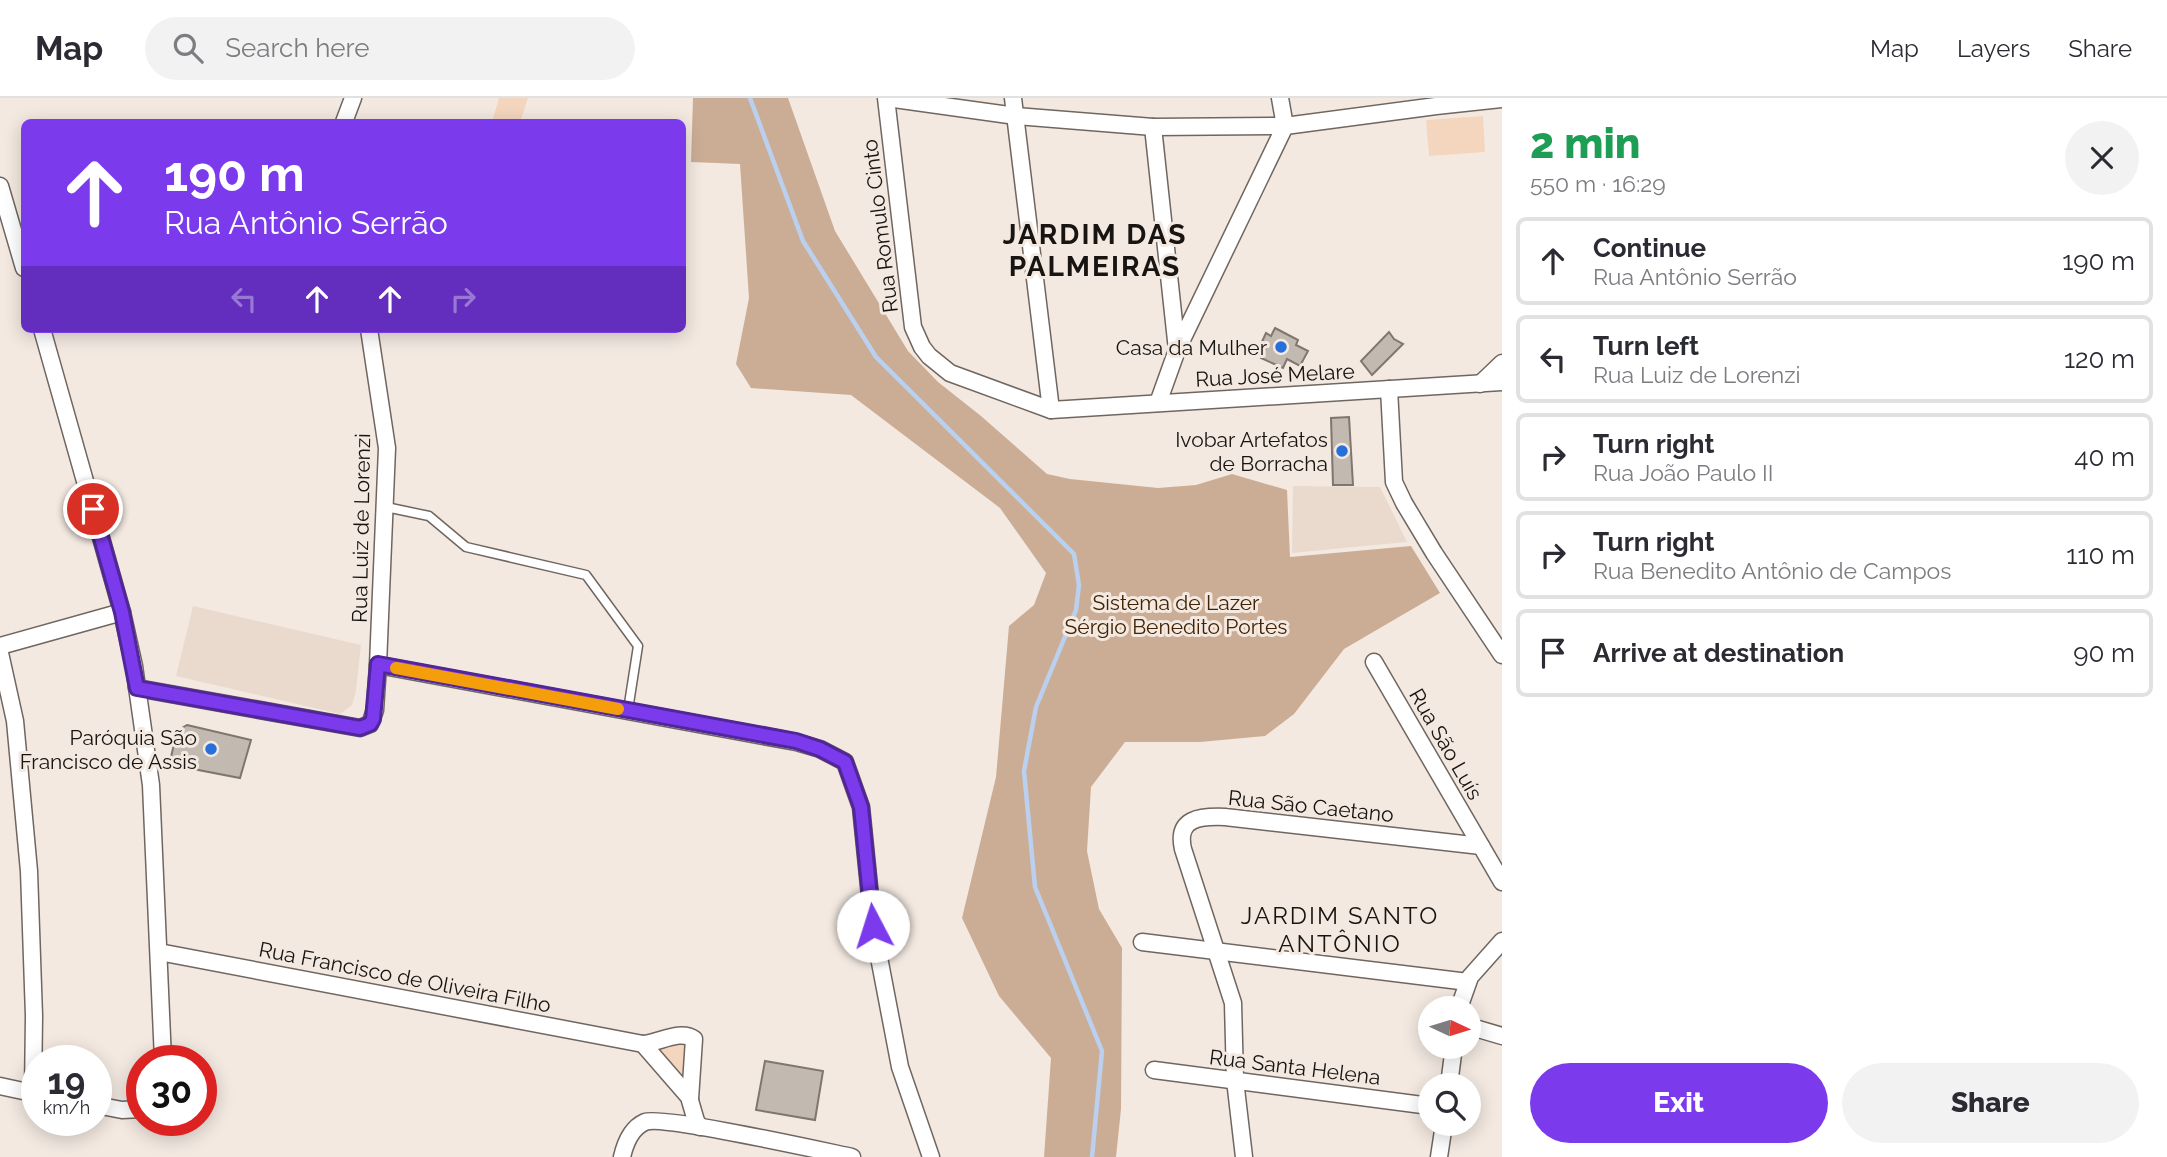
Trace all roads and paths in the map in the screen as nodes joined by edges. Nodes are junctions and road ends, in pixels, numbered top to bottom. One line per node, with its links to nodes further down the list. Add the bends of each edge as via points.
1 (353, 98): 8 (street)
2 (887, 98): 7 (street); 22 (street, Rua Romulo Cinto, via 914,327 922,347 950,373)
3 (1013, 98): 7 (street)
4 (1280, 98): 9 (street)
5 (1502, 99): 6 (street)
6 (1435, 102): 9 (street)
7 (1016, 116): 10 (street); 22 (street)
8 (345, 119)
9 (1285, 126): 10 (street); 16 (street)
10 (1153, 127): 16 (street)
11 (0, 186): 12 (street)
12 (7, 235): 13 (street)
13 (21, 262)
14 (43, 333): 24 (street)
15 (370, 333): 23 (street, Rua Luiz de Lorenzi, via 387,448)
16 (1177, 350): 21 (street)
17 (1502, 363): 19 (street)
18 (1502, 382): 19 (street, Rua José Melare)
19 (1480, 384): 20 (street, Rua José Melare)
20 (1389, 389): 21 (street, Rua José Melare); 27 (street, via 1394,482 1434,553)
21 (1158, 403): 22 (street, Rua José Melare)
22 (1051, 410)
23 (386, 507): 29 (street, Rua Luiz de Lorenzi); 31 (lane, via 429,516 467,547 586,575 638,646)
24 (122, 612): 25 (street); 30 (street)
25 (0, 646)
26 (0, 653): 43 (street, via 15,721 27,845)
27 (1502, 655)
28 (1374, 662): 32 (street, Rua São Luís)
29 (378, 664): 30 (street, Rua Luiz de Lorenzi, via 373,719 360,728); 31 (street)
30 (137, 688): 37 (street, via 151,785)
31 (628, 710): 55 (street, via 796,741 845,762 861,807 873,926 900,1067)
32 (1481, 846): 33 (street, Rua São Luís); 36 (street, Rua São Caetano, via 1225,817 1198,819 1185,827 1181,841)
33 (1502, 882)
34 (1502, 941): 38 (street)
35 (1142, 942): 36 (street)
36 (1217, 951): 38 (street); 46 (street, Rua São Caetano, via 1233,1003)
37 (159, 952): 42 (street, Rua Francisco de Oliveira Filho); 44 (street)
38 (1468, 982): 39 (street)
39 (1463, 996)
40 (1481, 1030): 41 (street)
41 (1502, 1036)
42 (643, 1044): 49 (street, Rua Francisco de Oliveira Filho); 49 (street, Rua Francisco de Oliveira Filho, via 680,1035 694,1039)
43 (34, 1045)
44 (162, 1045)
45 (1154, 1070): 46 (street, Rua Santa Helena)
46 (1235, 1080): 50 (street, Rua Santa Helena); 56 (street, Rua São Caetano)
47 (0, 1086): 48 (street)
48 (21, 1090)
49 (690, 1099): 51 (street, Rua Francisco de Oliveira Filho)
50 (1418, 1104)
51 (700, 1128): 53 (street, via 646,1121 626,1142); 54 (street)
52 (1442, 1136): 57 (street)
53 (622, 1157)
54 (852, 1157)
55 (931, 1157)
56 (1244, 1157)
57 (1439, 1157)

